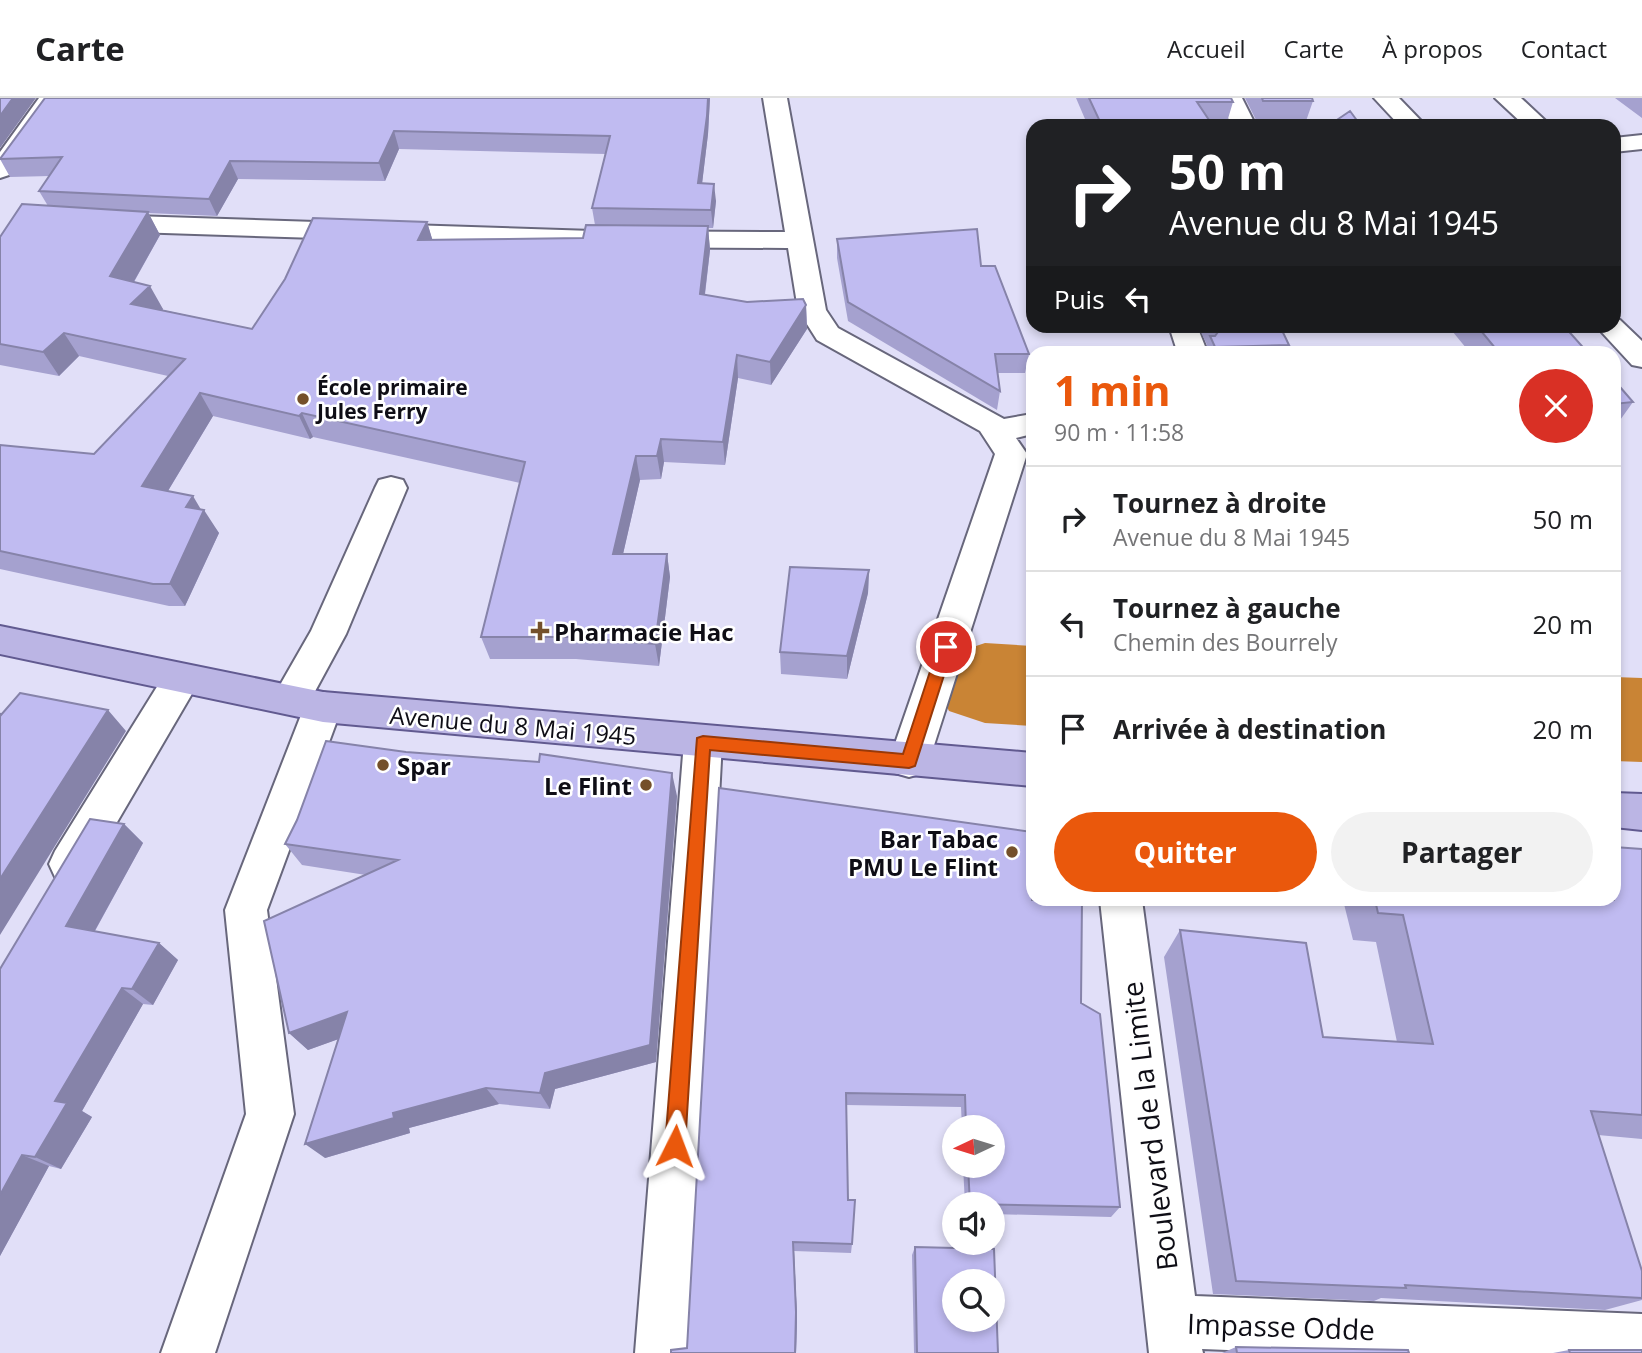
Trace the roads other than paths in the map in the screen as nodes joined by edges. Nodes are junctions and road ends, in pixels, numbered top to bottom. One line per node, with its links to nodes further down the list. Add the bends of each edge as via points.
1 (51, 98): 11 (street)
2 (775, 98): 13 (street)
3 (1230, 98): 6 (street)
4 (1386, 98): 7 (street)
5 (1507, 98): 8 (street)
6 (1240, 119)
7 (1407, 119)
8 (1531, 119)
9 (1642, 142): 10 (street)
10 (1621, 144)
11 (0, 170)
12 (73, 220): 13 (street, via 593,239)
13 (801, 240): 17 (street, via 813,310 827,334 991,424)
14 (1617, 333): 15 (street)
15 (1642, 358)
16 (1026, 425): 17 (street)
17 (996, 431): 23 (street, via 1011,454)
18 (391, 488): 21 (street, via 328,634)
19 (0, 640): 20 (main road, Avenue du 8 Mai 1945)
20 (181, 680): 21 (main road, Avenue du 8 Mai 1945); 27 (street)
21 (307, 703): 22 (main road, Avenue du 8 Mai 1945); 31 (street, via 246,910 270,1114)
22 (703, 742): 23 (main road, Avenue du 8 Mai 1945); 32 (street)
23 (909, 761): 24 (main road, Avenue du 8 Mai 1945)
24 (1026, 770)
25 (1621, 810): 26 (main road)
26 (1642, 811)
27 (49, 899)
28 (1122, 906): 29 (street, Boulevard de la Limite)
29 (1174, 1337): 30 (street, Impasse Odde)
30 (1642, 1341)
31 (188, 1353)
32 (662, 1353)

